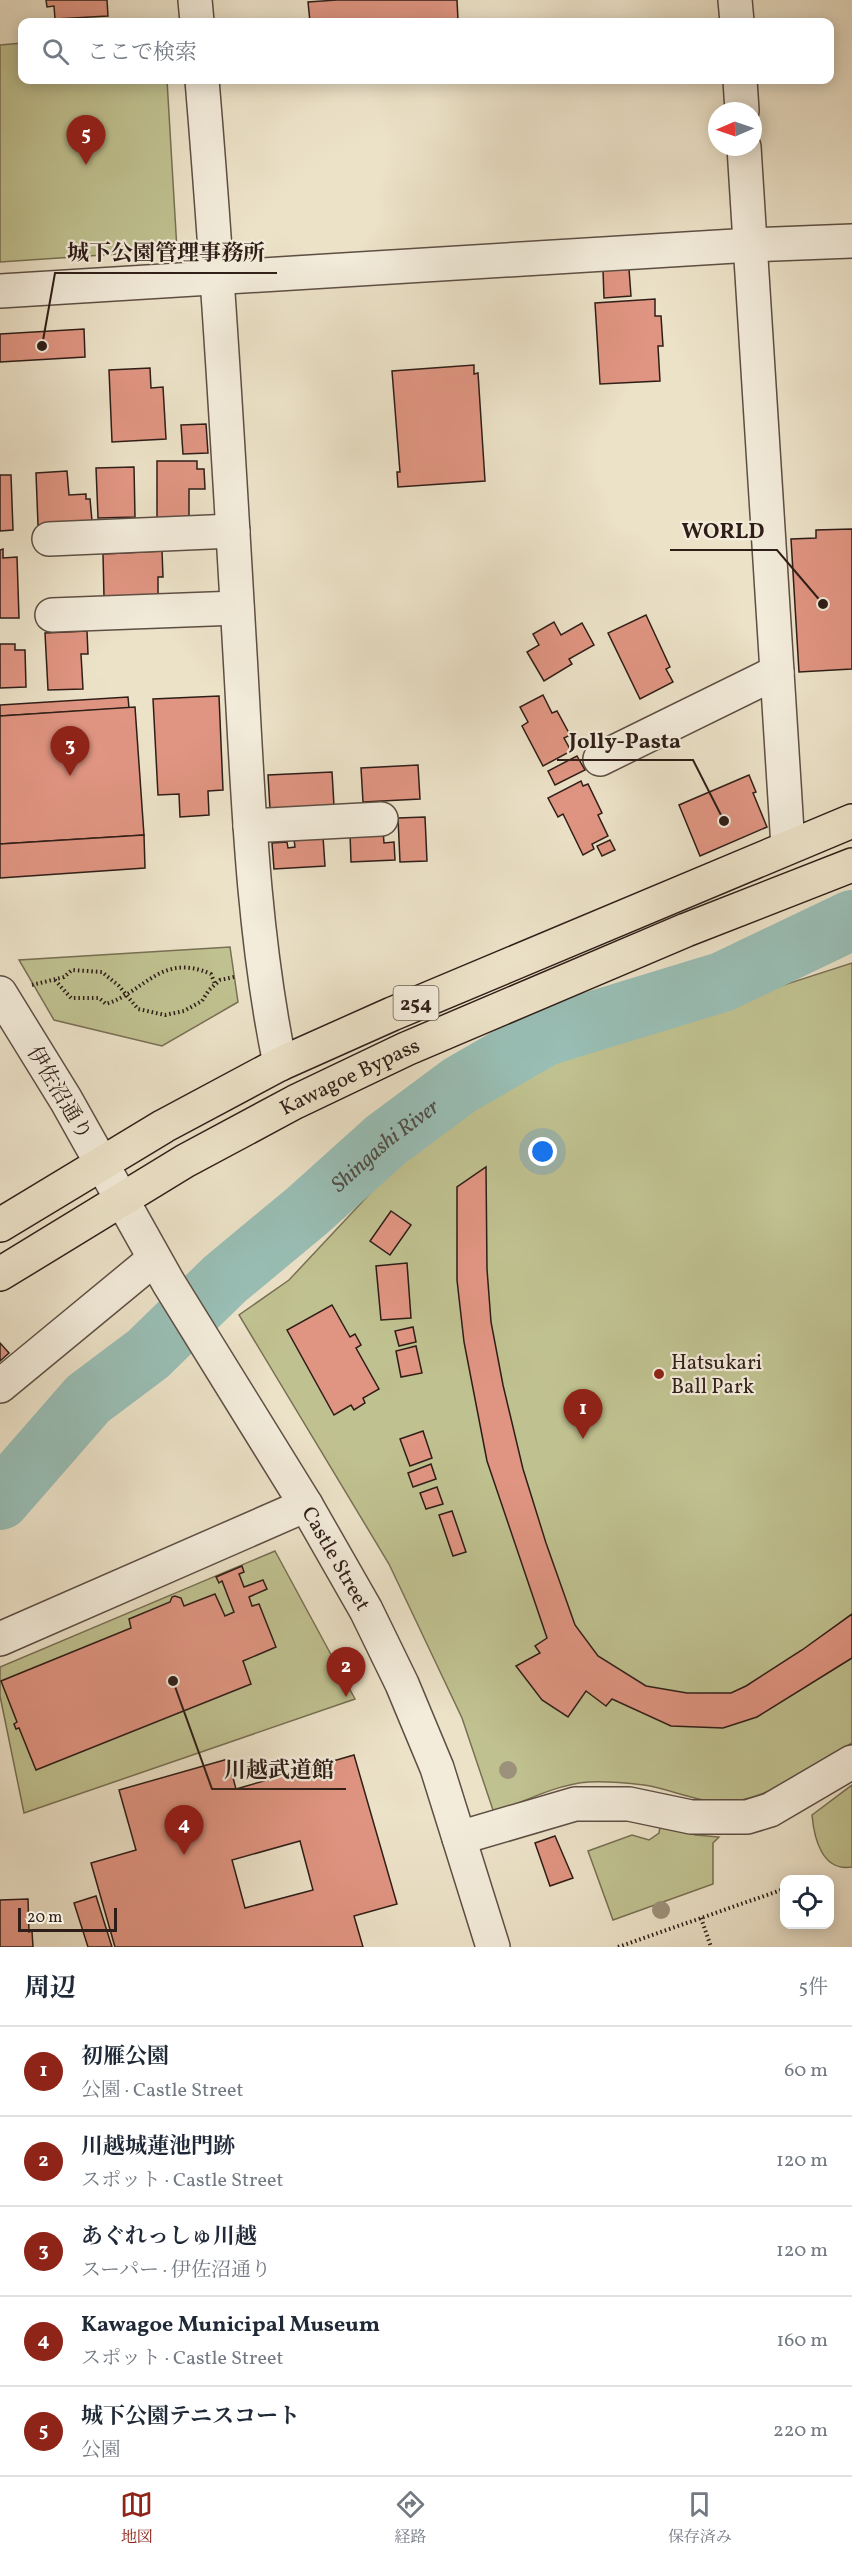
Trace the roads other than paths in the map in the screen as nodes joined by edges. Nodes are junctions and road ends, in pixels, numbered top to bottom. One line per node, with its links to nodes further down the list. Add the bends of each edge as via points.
1 (195, 0): 3 (street)
2 (735, 0): 4 (street)
3 (197, 18)
4 (736, 18)
5 (202, 84): 11 (street)
6 (740, 84): 7 (street)
7 (741, 102)
8 (745, 156): 10 (street)
9 (852, 241): 10 (street)
10 (751, 245): 11 (street); 17 (street)
11 (218, 278): 12 (street); 13 (street)
12 (0, 291)
13 (233, 531): 14 (street); 15 (street)
14 (49, 539)
15 (237, 608): 16 (street); 21 (street)
16 (52, 615)
17 (777, 672): 18 (street); 22 (street)
18 (600, 759)
19 (381, 819): 21 (street)
20 (852, 821): 22 (highway, Kawagoe Bypass / 254)
21 (250, 826): 25 (street, via 266,999)
22 (788, 847): 25 (highway, Kawagoe Bypass / 254)
23 (852, 865): 27 (highway, Kawagoe Bypass / 254, via 686,930 406,1049 295,1101)
24 (14, 990): 26 (street, 伊佐沼通り)
25 (280, 1064): 26 (highway, Kawagoe Bypass / 254)
26 (101, 1163): 27 (street, 伊佐沼通り); 28 (highway, Kawagoe Bypass / 254)
27 (121, 1199): 29 (street, Castle Street); 30 (highway, Kawagoe Bypass / 254)
28 (0, 1225)
29 (161, 1271): 31 (street); 32 (street, Castle Street)
30 (0, 1274)
31 (0, 1386)
32 (306, 1505): 33 (street); 35 (street, Castle Street, via 366,1610 402,1684 437,1768)
33 (0, 1639)
34 (852, 1762): 35 (street, via 770,1810 747,1817 691,1817 629,1804 575,1804)
35 (459, 1838): 36 (street, Castle Street)
36 (493, 1947)

